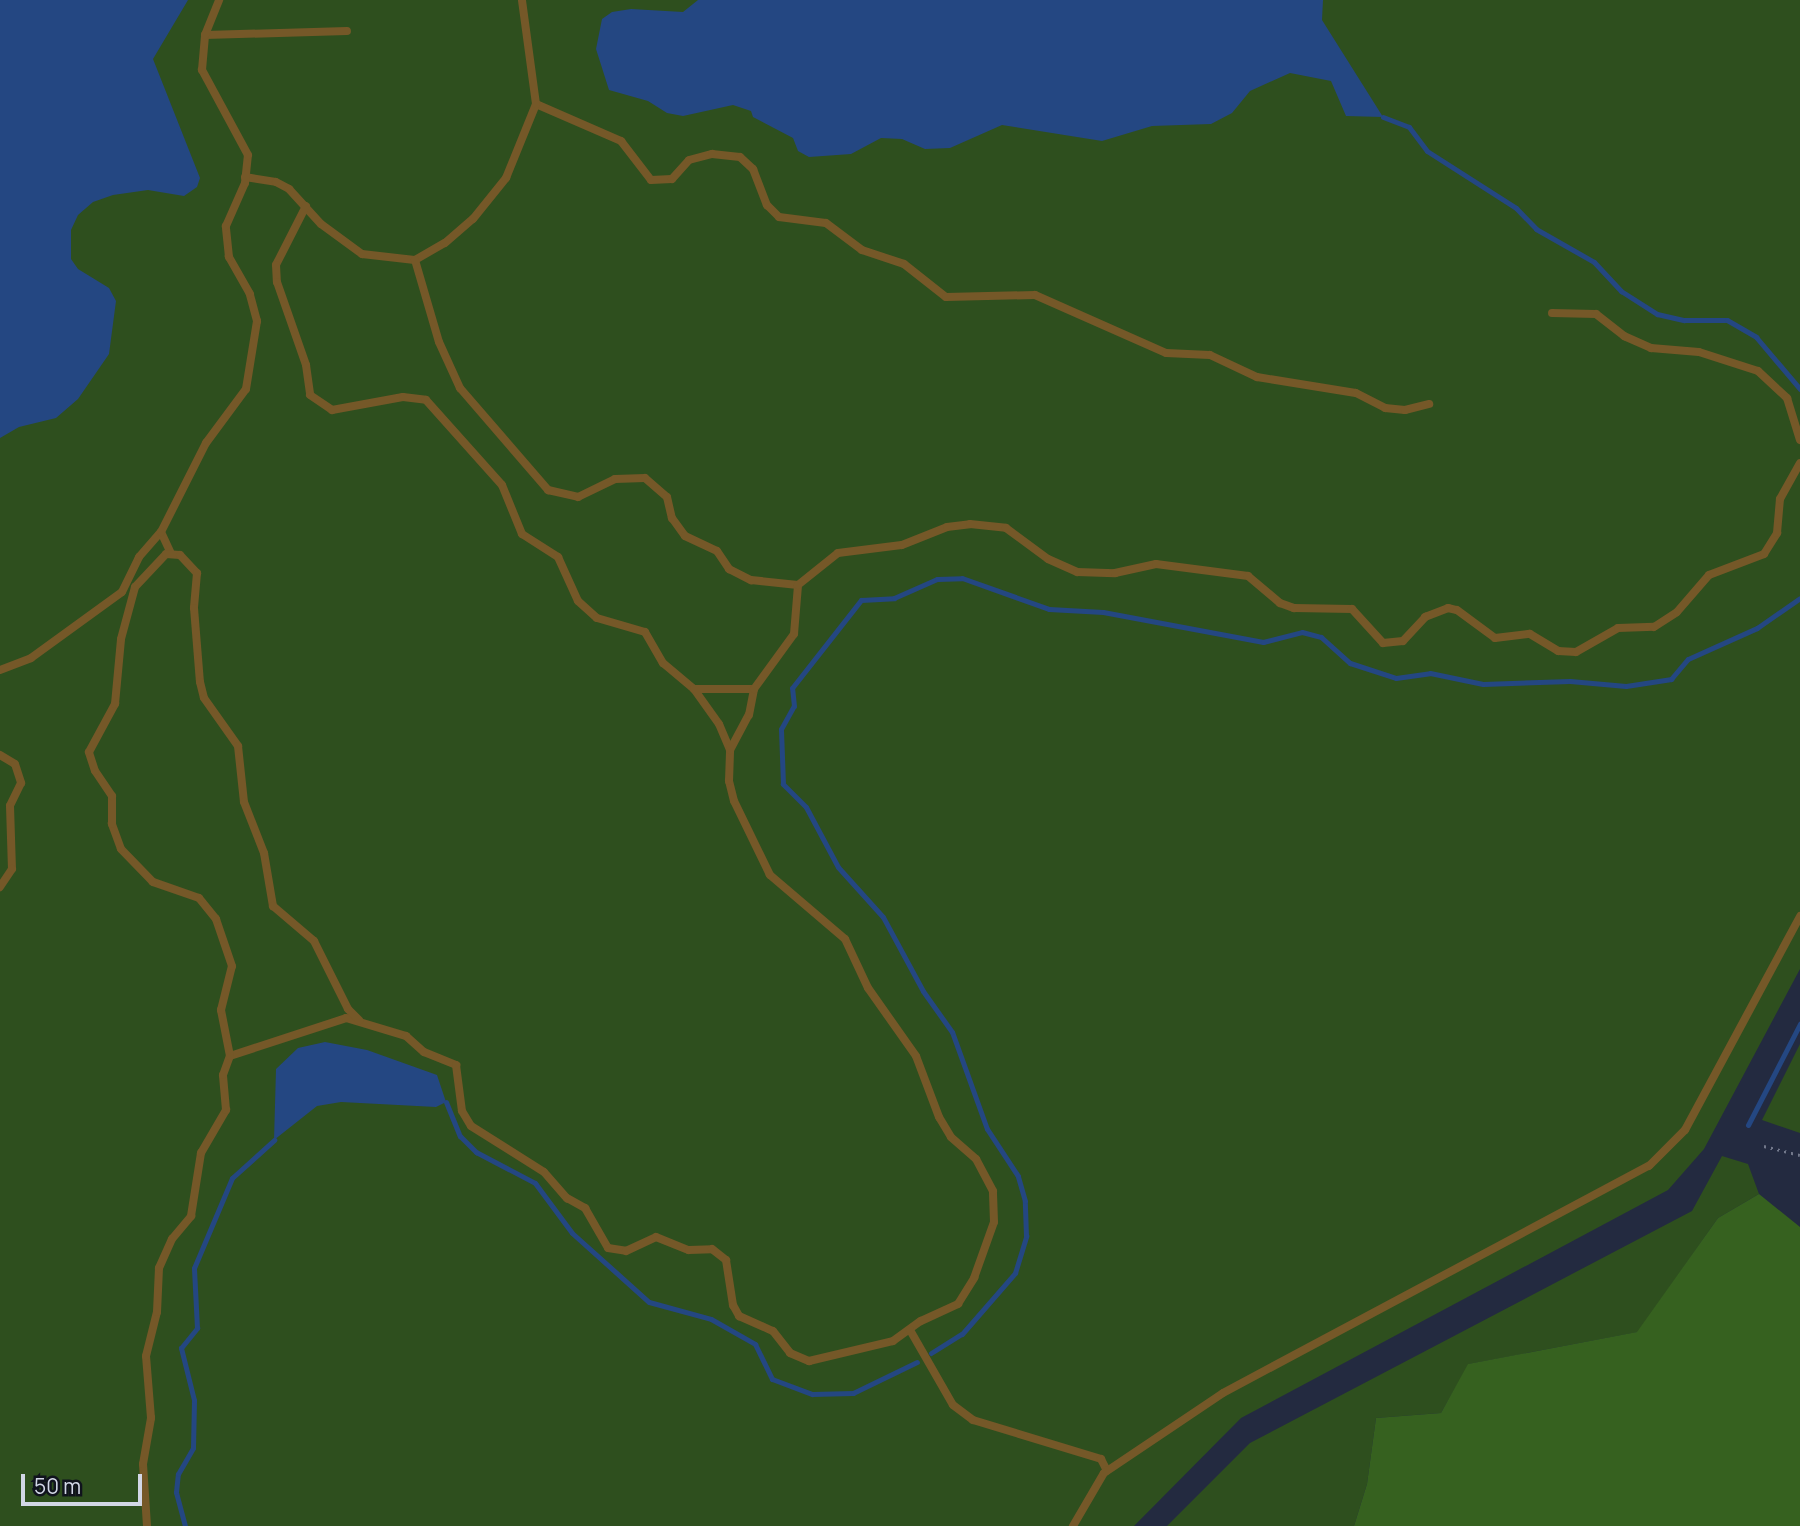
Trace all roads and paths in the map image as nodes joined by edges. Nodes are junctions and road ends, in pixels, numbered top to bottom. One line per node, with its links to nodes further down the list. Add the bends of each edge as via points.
1 (219, 0): 4 (lane)
2 (522, 0): 5 (lane)
3 (347, 31): 4 (lane)
4 (205, 35): 6 (lane, via 202,71 225,119 244,143)
5 (536, 104): 8 (lane, via 506,178 487,204 461,231); 10 (lane, via 621,141 651,180 672,179 689,160 712,154 740,157 753,169 767,205 779,217 826,223 862,250 904,264 946,297 1035,295 1166,353 1210,355 1257,377 1356,393 1385,408 1405,410)
6 (245, 177): 7 (lane, via 276,182); 13 (lane, via 230,209 227,234 234,273 255,307 249,376 241,402 206,443)
7 (306, 205): 8 (lane, via 321,224 362,254); 17 (lane, via 276,265 277,282 306,365 310,395 332,410 403,397 426,400 502,485 522,534 558,556 578,600 597,618 645,632 663,663)
8 (415, 260): 15 (lane, via 439,342 460,388 548,490 571,498 615,479 645,478 667,497 672,518 685,536 716,551 729,569 751,580)
9 (1552, 313): 11 (lane, via 1596,314 1624,336 1651,348 1699,352 1758,371 1787,398)
10 (1429, 404)
11 (1800, 440)
12 (1800, 463): 15 (lane, via 1780,499 1777,533 1764,554 1709,575 1678,612 1654,627 1618,628 1576,652 1558,651 1530,634 1494,638 1448,608 1425,617 1402,640 1383,643 1352,609 1294,608 1280,603 1248,576 1156,564 1115,573 1077,572 1048,559 1006,528 970,524 947,527 902,545 838,552)
13 (161, 532): 14 (lane); 16 (lane, via 139,557 122,592 106,607 63,631 30,658)
14 (171, 553): 23 (lane, via 197,573 194,608 200,682 204,698 239,746 244,802 264,853 273,906 314,941 348,1009); 24 (lane, via 151,566 135,587 121,639 114,704 89,752 112,796 111,824 121,849 153,882 199,898 223,936 232,966 221,1010)
15 (798, 585): 18 (lane, via 794,635)
16 (0, 670)
17 (694, 688): 18 (lane); 19 (lane, via 719,724)
18 (754, 689): 19 (lane, via 749,715)
19 (730, 750): 27 (lane, via 734,801 770,875 845,939 868,988 916,1056 939,1117 951,1137 976,1159 993,1191 994,1222 974,1278 958,1304)
20 (0, 755): 21 (lane, via 15,764 21,783 10,806 12,869)
21 (0, 887)
22 (1800, 916): 28 (lane, via 1685,1130 1649,1166 1223,1394)
23 (361, 1022): 24 (lane, via 346,1018 324,1023); 27 (lane, via 406,1036 424,1052 456,1065 462,1111 471,1126 544,1172 567,1198 585,1208 608,1248 626,1251 656,1237 689,1250 718,1253 726,1260 739,1316 773,1331 790,1353 821,1360 893,1342)
24 (230, 1056): 29 (lane, via 223,1075 226,1110 201,1153 196,1205 159,1268 157,1312 146,1356 151,1418 144,1464)
25 (1764, 1146): 26 (path)
26 (1800, 1155)
27 (911, 1330): 28 (lane, via 953,1405 973,1420 1101,1459)
28 (1107, 1471): 30 (lane)
29 (147, 1526)
30 (1073, 1526)

